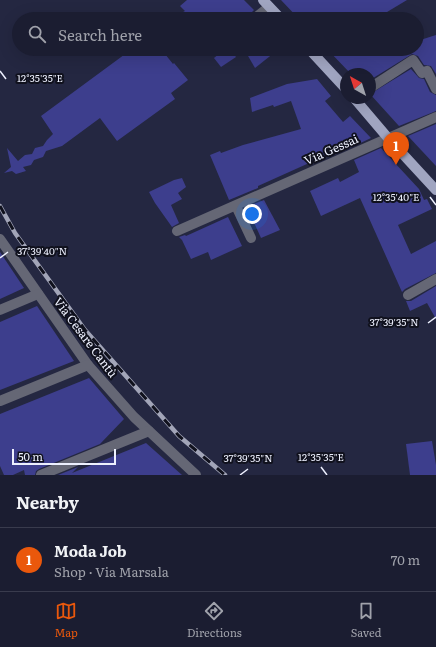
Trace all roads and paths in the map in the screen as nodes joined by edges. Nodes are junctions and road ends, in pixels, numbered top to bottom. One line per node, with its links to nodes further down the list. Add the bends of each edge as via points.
1 (266, 3): 2 (street); 3 (main road)
2 (259, 12)
3 (274, 12)
4 (314, 56): 5 (main road)
5 (340, 84)
6 (376, 84): 7 (street, via 414,60 422,73 427,71)
7 (436, 89)
8 (359, 104): 10 (main road)
9 (436, 117): 10 (street, Via Gessai)
10 (388, 138): 11 (main road); 12 (street, Via Gessai)
11 (436, 190)
12 (236, 206): 13 (street, Via Gessai); 14 (street)
13 (177, 231)
14 (251, 238)
15 (0, 239): 17 (street, Via Cesare Cantù)
16 (436, 279): 18 (street)
17 (38, 294): 19 (street); 20 (street, Via Cesare Cantù)
18 (408, 295)
19 (0, 310)
20 (88, 365): 21 (street); 22 (street, Via Cesare Cantù, via 134,418)
21 (0, 401)
22 (149, 431): 23 (street); 24 (street, Via Cesare Cantù)
23 (41, 475)
24 (196, 475)

